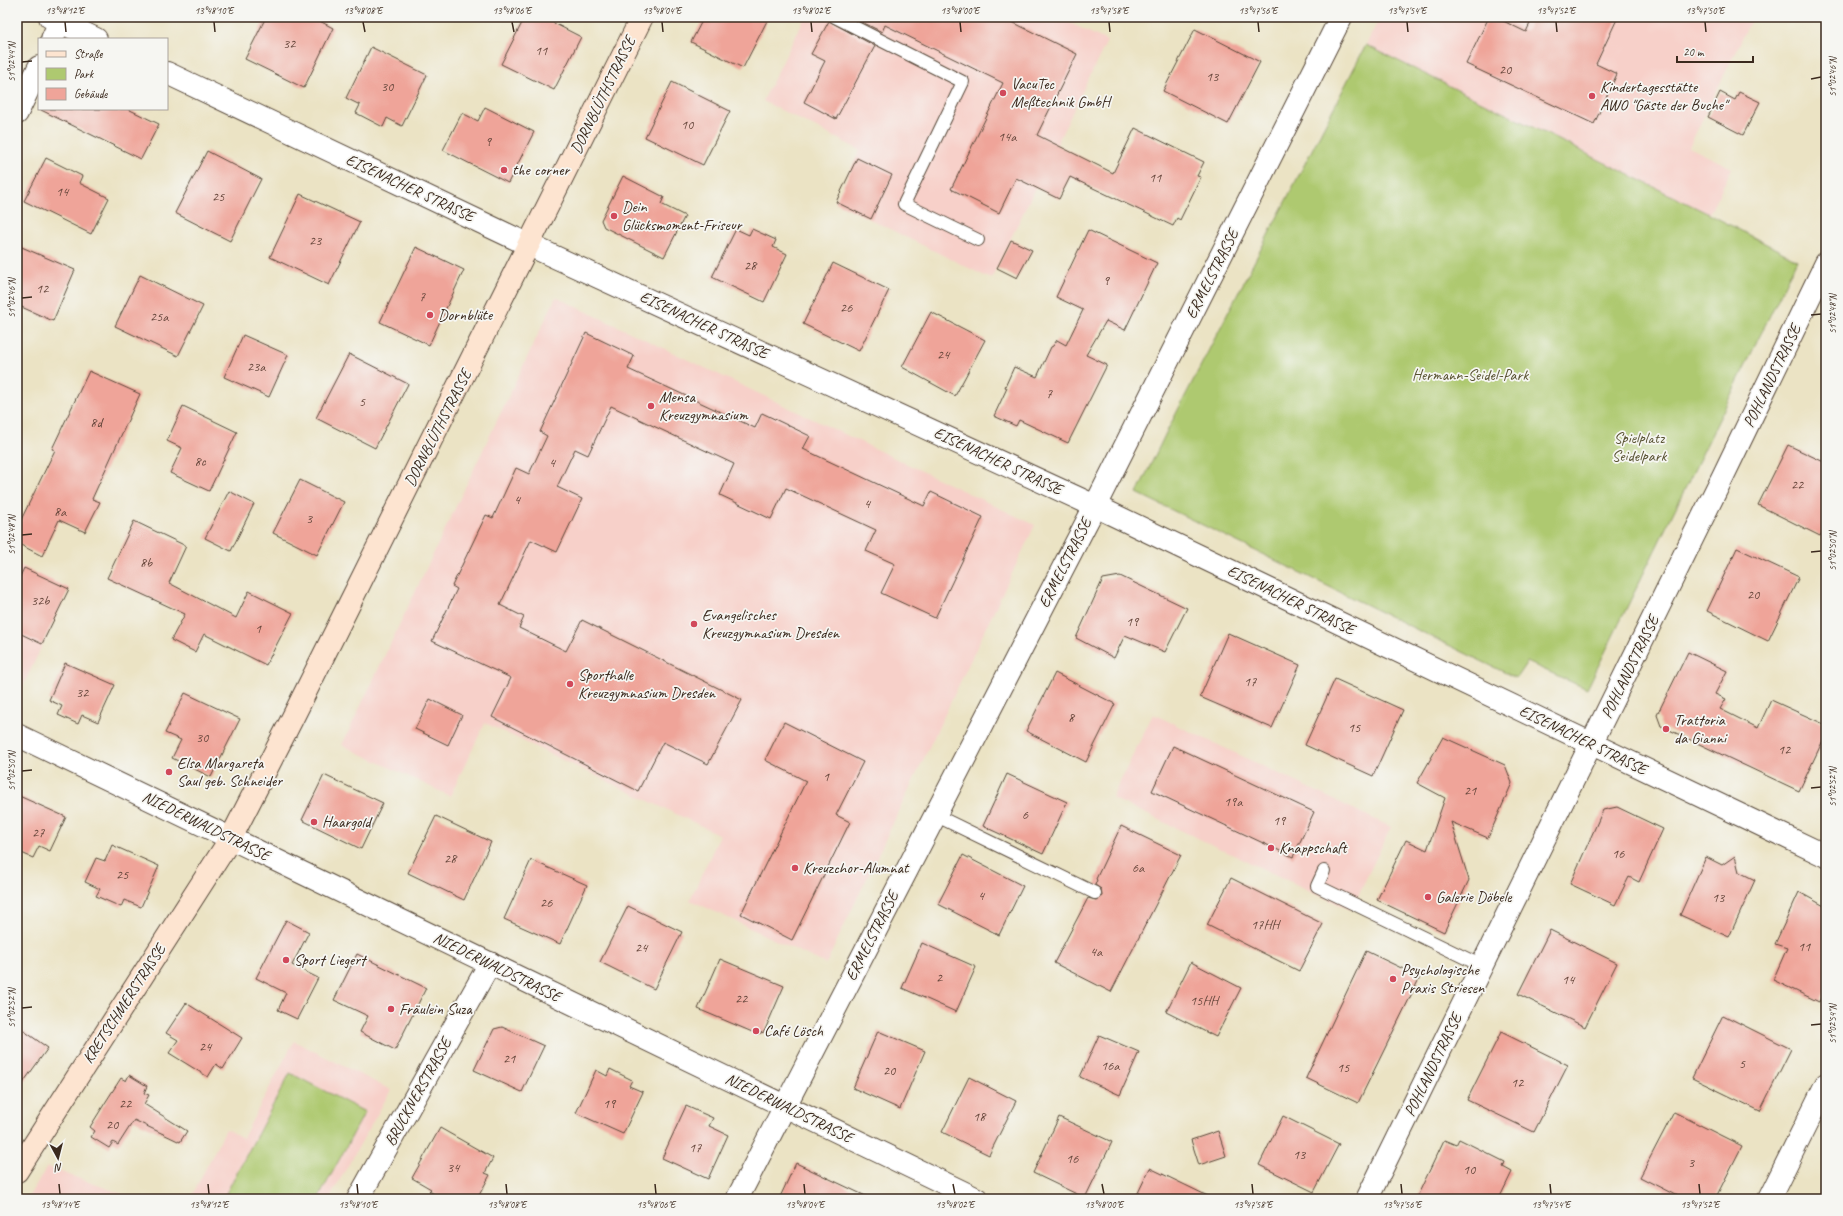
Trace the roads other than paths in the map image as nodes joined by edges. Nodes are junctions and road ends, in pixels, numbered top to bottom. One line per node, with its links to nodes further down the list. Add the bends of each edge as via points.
1 (642, 17): 10 (street, DORNBLÜTHSTRASSE)
2 (835, 17): 9 (lane, via 963,82 904,204)
3 (1341, 17): 12 (street, ERMELSTRASSE)
4 (56, 24): 5 (street)
5 (93, 38)
6 (38, 68): 8 (street)
7 (168, 73): 10 (street, EISENACHER STRASSE)
8 (17, 113)
9 (978, 240)
10 (529, 244): 12 (street, EISENACHER STRASSE); 16 (street, DORNBLÜTHSTRASSE)
11 (1826, 262): 14 (street, POHLANDSTRASSE)
12 (1095, 506): 14 (street, EISENACHER STRASSE); 15 (street, ERMELSTRASSE)
13 (17, 734): 16 (street, NIEDERWALDSTRASSE)
14 (1592, 744): 17 (street, EISENACHER STRASSE); 21 (street, POHLANDSTRASSE)
15 (935, 816): 19 (lane); 23 (street, ERMELSTRASSE)
16 (231, 838): 20 (street, NIEDERWALDSTRASSE); 24 (street, KRETSCHMERSTRASSE)
17 (1826, 856)
18 (1324, 871): 21 (lane, via 1316,886)
19 (1095, 893)
20 (490, 963): 23 (street, NIEDERWALDSTRASSE); 25 (street, BRUCKNERSTRASSE)
21 (1482, 966): 28 (street, POHLANDSTRASSE)
22 (1826, 1084): 29 (street)
23 (784, 1106): 26 (street, ERMELSTRASSE); 27 (street, NIEDERWALDSTRASSE)
24 (17, 1170)
25 (358, 1199)
26 (737, 1199)
27 (978, 1199)
28 (1368, 1199)
29 (1769, 1199)

